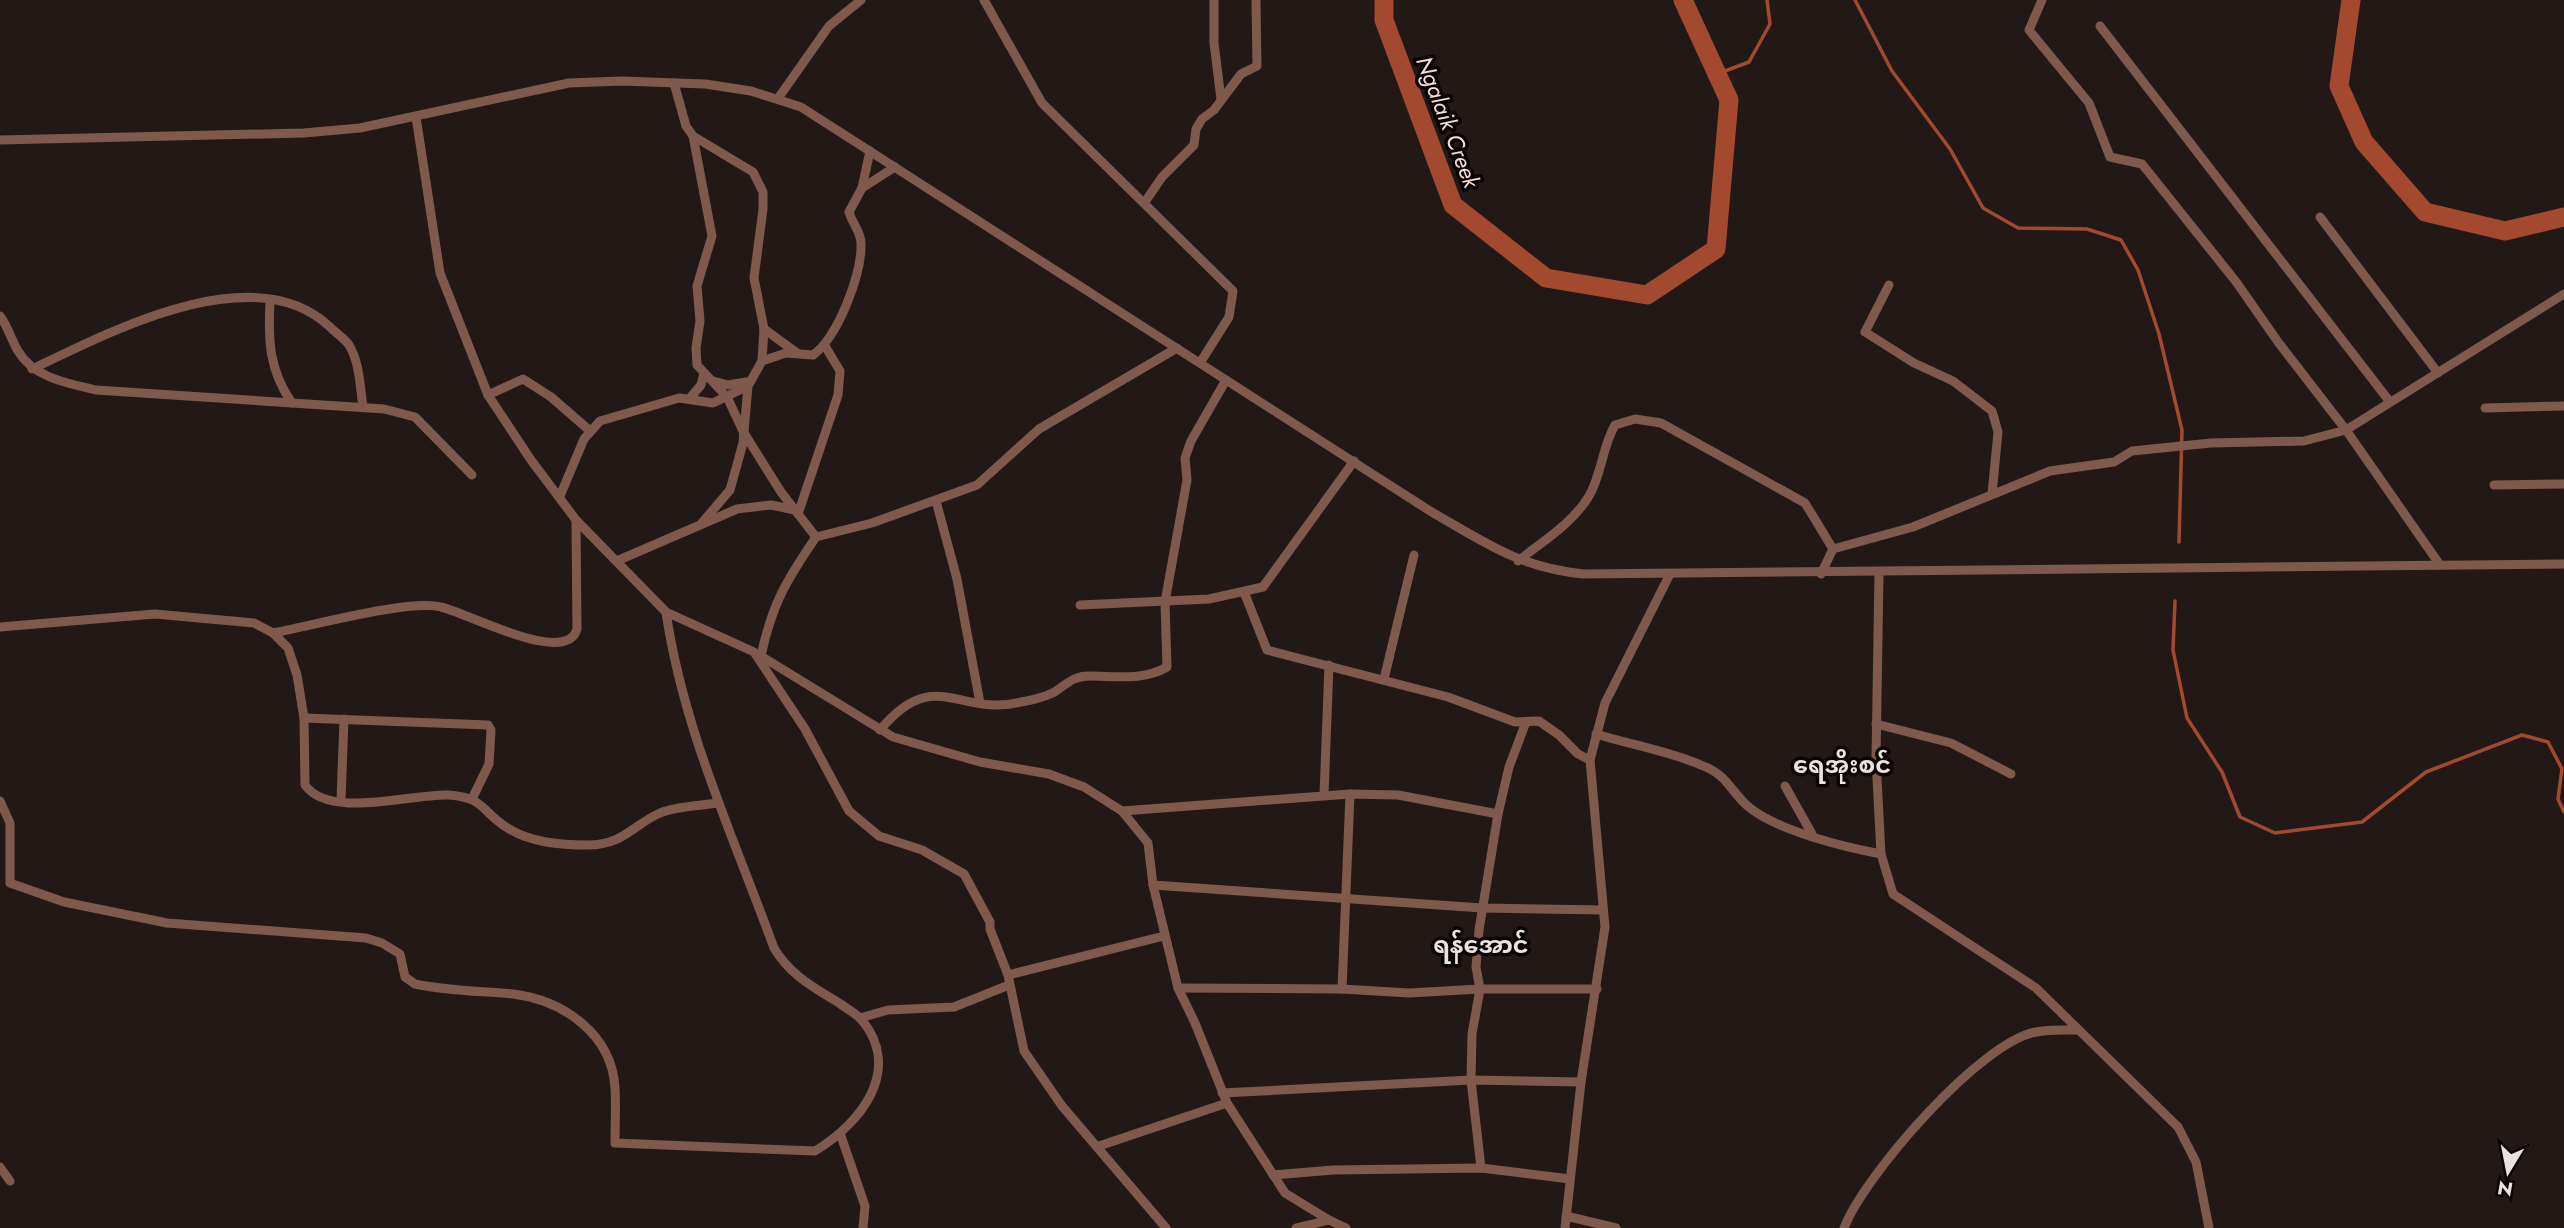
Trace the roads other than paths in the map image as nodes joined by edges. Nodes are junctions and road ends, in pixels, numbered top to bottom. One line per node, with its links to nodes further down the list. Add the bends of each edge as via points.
1 (861, 0): 8 (street, via 829,26)
2 (984, 0): 16 (street, via 1042,103)
3 (1214, 0): 9 (street)
4 (1256, 0): 9 (street, via 1257,66 1241,74)
5 (2042, 0): 43 (street, via 2029,30 2089,103 2110,157 2141,164)
6 (2100, 26): 37 (street)
7 (674, 83): 8 (street, via 716,85); 10 (street, via 569,83); 11 (street)
8 (779, 97): 13 (street)
9 (1221, 99): 16 (street, via 1196,129 1194,145)
10 (416, 117): 12 (street, via 304,133); 34 (street, via 440,273)
11 (693, 136): 22 (street, via 753,172 763,192 754,278); 29 (street, via 712,236 696,286 700,321 696,348)
12 (0, 140)
13 (870, 151): 14 (street); 15 (street)
14 (895, 167): 15 (street); 24 (street)
15 (862, 188): 23 (street, via 849,212 860,236 859,261 836,330)
16 (1145, 202): 27 (street, via 1233,291 1228,317)
17 (2320, 217): 30 (street)
18 (1889, 285): 49 (street, via 1865,332 1953,382 1992,411 1998,432)
19 (2564, 294): 30 (street)
20 (270, 301): 28 (street, via 212,298 120,327); 38 (street, via 272,366); 40 (street, via 300,306 349,345)
21 (0, 316): 28 (street)
22 (764, 329): 25 (street); 26 (street)
23 (825, 346): 25 (street, via 813,355); 52 (street, via 840,371 838,394)
24 (1177, 348): 27 (street); 51 (street, via 1039,429 978,485)
25 (799, 355): 26 (street, via 771,355)
26 (762, 361): 33 (street)
27 (1200, 363): 31 (street)
28 (32, 369): 38 (street, via 59,382 96,390)
29 (704, 373): 32 (street); 36 (street)
30 (2438, 373): 37 (street)
31 (1226, 380): 45 (street); 66 (street, via 1185,457 1187,480)
32 (712, 381): 33 (street, via 736,385); 35 (street)
33 (750, 381): 35 (street); 44 (street)
34 (488, 395): 42 (street, via 523,379); 50 (street)
35 (727, 397): 36 (street, via 713,403); 44 (street)
36 (690, 398): 42 (street, via 668,400 600,421)
37 (2390, 402): 43 (street)
38 (292, 403): 40 (street)
39 (2564, 406): 41 (street)
40 (363, 407): 46 (street, via 415,418)
41 (2485, 408)
42 (589, 430): 50 (street)
43 (2346, 430): 49 (street, via 2304,442 2211,443 2132,452 2114,462 2050,471); 61 (street)
44 (744, 433): 52 (street); 54 (street, via 730,490)
45 (1354, 461): 59 (street); 65 (street, via 1268,583)
46 (472, 475)
47 (2564, 484): 48 (street)
48 (2494, 485)
49 (1992, 495): 56 (street, via 1913,527)
50 (560, 496): 53 (street)
51 (936, 500): 55 (street); 74 (street, via 957,579)
52 (796, 512): 54 (street, via 757,505); 55 (street)
53 (576, 520): 58 (street); 70 (street, via 577,629 566,643 541,643 457,611 422,604)
54 (701, 524): 58 (street)
55 (816, 537): 71 (street, via 773,606)
56 (1833, 549): 59 (street, via 1805,503 1661,423 1635,419 1615,425 1606,439 1590,495 1564,525); 64 (street)
57 (1413, 555): 73 (street)
58 (619, 560): 68 (street)
59 (1518, 561): 63 (street, via 1583,574)
60 (2564, 564): 61 (street)
61 (2441, 565): 62 (street)
62 (1879, 573): 64 (street); 78 (street)
63 (1670, 574): 64 (street); 80 (street, via 1605,703)
64 (1821, 574)
65 (1244, 592): 66 (street); 72 (street, via 1267,650)
66 (1166, 602): 67 (street); 74 (street, via 1167,667 1160,672 1070,679 1055,692 1021,702)
67 (1080, 605)
68 (666, 612): 71 (street); 89 (street, via 673,661)
69 (0, 627): 70 (street, via 155,614 254,623)
70 (274, 633): 75 (street, via 294,661)
71 (758, 654): 79 (street); 101 (street, via 806,729 849,811 879,836 922,850 964,874 990,922)
72 (1329, 665): 73 (street); 85 (street)
73 (1384, 679): 77 (street)
74 (980, 703): 79 (street, via 928,696 897,710)
75 (304, 718): 76 (street); 87 (street, via 305,785 318,796)
76 (344, 719): 86 (street, via 488,725 489,764); 87 (street)
77 (1527, 722): 81 (street, via 1539,721); 91 (street)
78 (1876, 724): 82 (street, via 1951,743); 93 (street)
79 (880, 730): 90 (street, via 926,749 1049,774 1084,787)
80 (1596, 734): 81 (street); 92 (street, via 1707,767 1760,815)
81 (1590, 760): 99 (street)
82 (2011, 774)
83 (1785, 786): 92 (street)
84 (1350, 794): 85 (street); 91 (street, via 1398,795); 97 (street)
85 (1324, 795): 90 (street)
86 (472, 797): 87 (street, via 429,795 387,803); 89 (street, via 505,827 523,836 591,845 625,836 661,813)
87 (341, 800)
88 (0, 801): 95 (street, via 10,823)
89 (718, 803): 106 (street, via 785,966)
90 (1122, 811): 96 (street, via 1148,843)
91 (1498, 814): 98 (street)
92 (1812, 834): 93 (street)
93 (1881, 854): 107 (street, via 1893,894 2036,988)
94 (0, 878): 95 (street)
95 (10, 883): 112 (street, via 64,902 167,923 366,938 400,954 405,977 415,984 544,1000 569,1012 600,1044 615,1085 615,1143 815,1151)
96 (1153, 885): 97 (street); 100 (street)
97 (1348, 900): 98 (street); 103 (street)
98 (1482, 908): 99 (street); 104 (street, via 1476,967)
99 (1603, 911): 105 (street)
100 (1164, 936): 101 (street); 102 (street)
101 (1009, 980): 106 (street, via 954,1007 896,1009); 113 (street, via 1024,1052 1062,1106)
102 (1178, 988): 103 (street); 110 (street)
103 (1342, 989): 104 (street, via 1409,993)
104 (1480, 989): 105 (street); 108 (street, via 1472,1034)
105 (1597, 989): 109 (street)
106 (860, 1018): 112 (street, via 873,1039 875,1086 867,1105)
107 (2078, 1030): 127 (street, via 2034,1032 2002,1048 1962,1080 1927,1112 1873,1179); 128 (street, via 2188,1142)
108 (1471, 1080): 109 (street); 110 (street); 115 (street)
109 (1581, 1082): 117 (street)
110 (1222, 1093): 111 (street)
111 (1227, 1104): 113 (street); 116 (street)
112 (841, 1136): 121 (street, via 864,1206)
113 (1099, 1146): 122 (street)
114 (0, 1167): 118 (street, via 10,1181)
115 (1481, 1168): 116 (street); 117 (street)
116 (1273, 1175): 120 (street, via 1285,1193)
117 (1570, 1179): 119 (street)
118 (0, 1181)
119 (1566, 1216): 125 (street); 126 (street)
120 (1329, 1220): 123 (street); 124 (street)
121 (863, 1228)
122 (1166, 1228)
123 (1296, 1228)
124 (1346, 1228)
125 (1565, 1228)
126 (1616, 1228)
127 (1844, 1228)
128 (2209, 1228)

